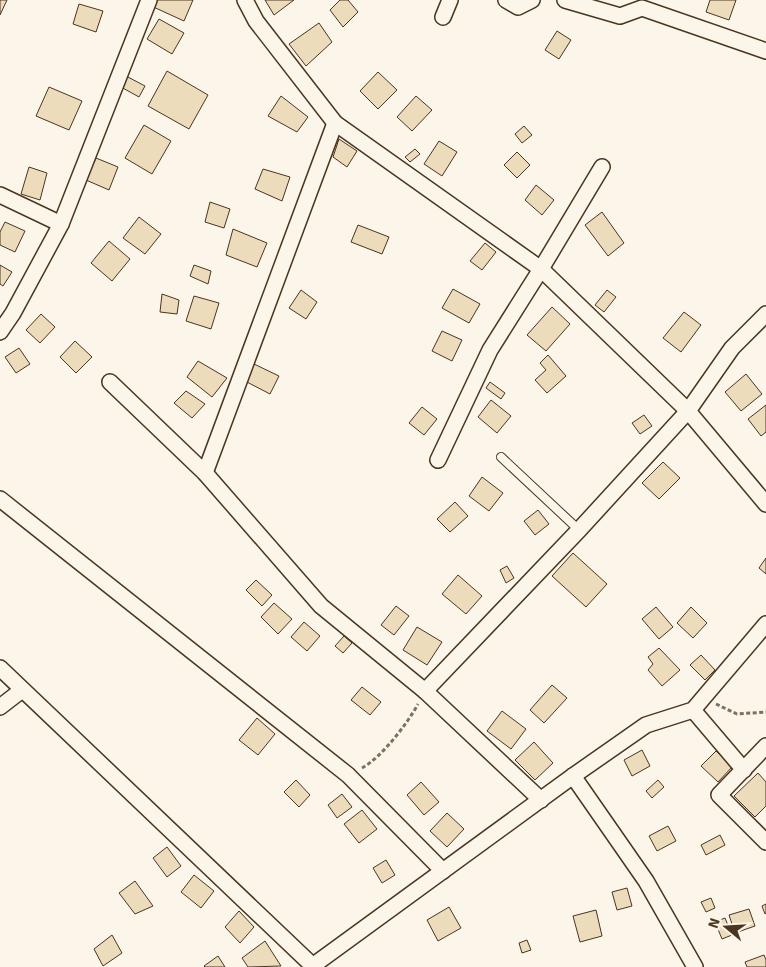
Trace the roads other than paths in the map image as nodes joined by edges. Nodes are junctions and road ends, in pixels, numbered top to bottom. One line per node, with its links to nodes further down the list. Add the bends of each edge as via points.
1 (149, 0): 12 (street)
2 (245, 0): 9 (street, via 256,21)
3 (450, 0): 7 (street)
4 (506, 0): 5 (street, via 518,6)
5 (532, 0)
6 (565, 0): 8 (street, via 620,16 642,8)
7 (443, 17)
8 (766, 51)
9 (336, 123): 13 (street); 20 (street)
10 (602, 167): 13 (street)
11 (0, 195): 12 (street)
12 (61, 224): 15 (street)
13 (541, 268): 17 (street); 19 (street, via 490,350)
14 (766, 314): 17 (street, via 732,348)
15 (0, 332)
16 (110, 382): 20 (street)
17 (688, 412): 22 (street); 23 (street)
18 (501, 457): 23 (lane)
19 (438, 460)
20 (205, 473): 27 (street, via 322,606)
21 (0, 499): 35 (street, via 348,775)
22 (766, 504)
23 (579, 530): 27 (street)
24 (766, 624): 29 (street)
25 (0, 668): 26 (street)
26 (22, 690): 28 (street); 36 (street)
27 (425, 691): 33 (street)
28 (0, 707)
29 (696, 707): 31 (street); 32 (street, via 646,725)
30 (766, 746): 31 (street)
31 (744, 770): 34 (street, via 719,795)
32 (573, 776): 33 (street); 37 (street, via 646,881)
33 (541, 800): 35 (street)
34 (766, 842)
35 (443, 871): 36 (street)
36 (313, 966)
37 (695, 967)

